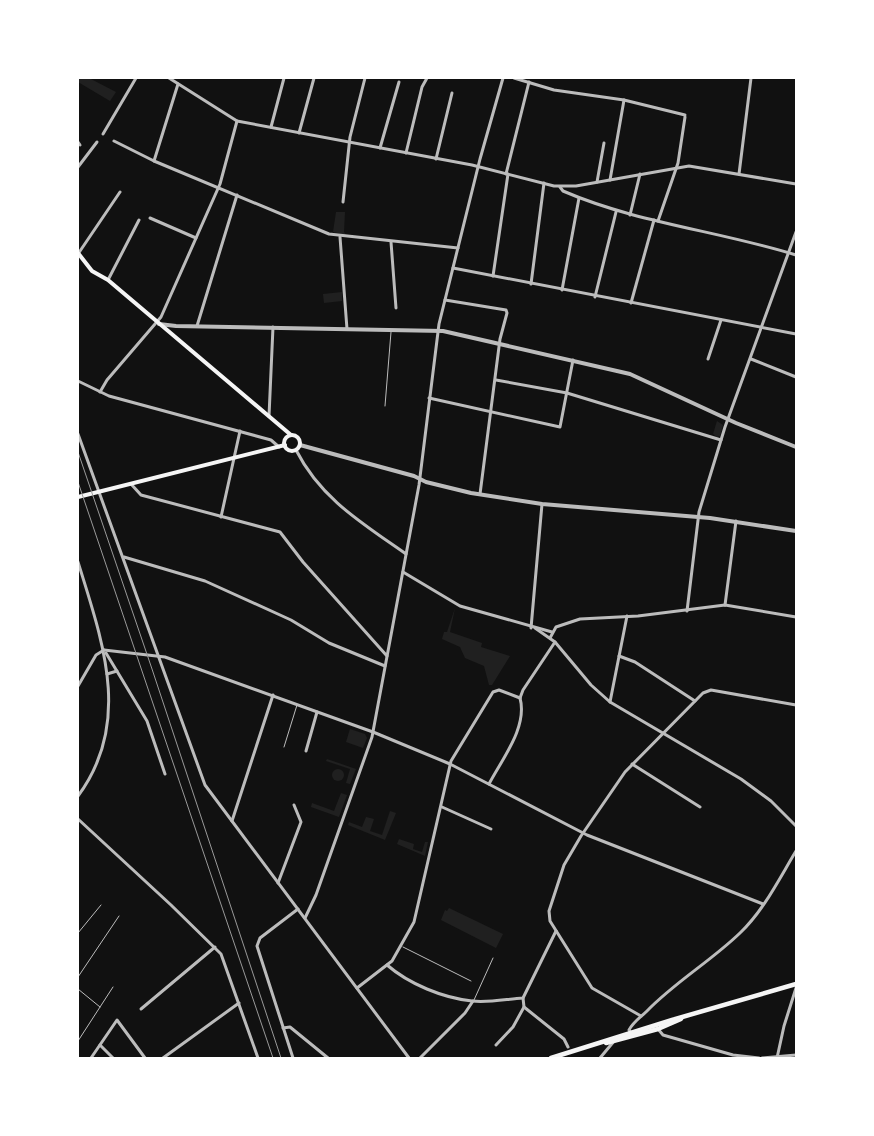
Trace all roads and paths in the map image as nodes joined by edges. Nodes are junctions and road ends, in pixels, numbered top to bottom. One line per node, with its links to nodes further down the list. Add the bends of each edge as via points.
1 (136, 78): 18 (street)
2 (168, 78): 12 (street)
3 (284, 78): 16 (street)
4 (314, 78): 17 (street)
5 (365, 78): 21 (street)
6 (427, 78): 24 (street)
7 (503, 78): 27 (street)
8 (514, 78): 11 (street)
9 (751, 78): 32 (street)
10 (399, 82): 23 (street)
11 (529, 82): 14 (street, via 554,90); 30 (street)
12 (178, 84): 15 (street); 26 (street)
13 (452, 93): 25 (street)
14 (624, 100): 29 (street, via 685,116); 33 (street)
15 (237, 121): 16 (street); 38 (street)
16 (271, 127): 17 (street)
17 (299, 133): 21 (street)
18 (104, 134)
19 (114, 141): 26 (street)
20 (97, 142): 28 (street)
21 (349, 142): 23 (street); 42 (street)
22 (604, 143): 34 (street)
23 (380, 148): 24 (street)
24 (406, 153): 25 (street)
25 (436, 158): 27 (street)
26 (154, 161): 38 (street)
27 (478, 166): 30 (street); 52 (street)
28 (78, 167)
29 (676, 167): 31 (street); 32 (street); 47 (street)
30 (507, 174): 35 (street); 57 (street)
31 (640, 174): 33 (street); 44 (street)
32 (739, 174): 36 (street)
33 (610, 180): 34 (street)
34 (597, 182): 37 (street)
35 (544, 183): 37 (street); 59 (street)
36 (796, 184)
37 (560, 187): 41 (street)
38 (218, 188): 40 (street); 50 (street)
39 (120, 192): 54 (street)
40 (236, 195): 49 (street); 67 (street)
41 (579, 198): 43 (street); 60 (street)
42 (343, 202)
43 (616, 212): 44 (street); 61 (street)
44 (630, 215): 47 (street)
45 (150, 218): 50 (street)
46 (139, 220): 58 (street)
47 (656, 220): 53 (street); 63 (street)
48 (796, 232): 53 (street)
49 (340, 237): 51 (street); 70 (street)
50 (196, 238): 66 (street)
51 (391, 242): 52 (street); 64 (street)
52 (458, 248): 56 (street)
53 (789, 252): 55 (street); 69 (street)
54 (78, 254): 58 (main road, via 92,271)
55 (796, 255)
56 (453, 268): 57 (street); 62 (street)
57 (492, 276): 59 (street)
58 (108, 280): 66 (main road)
59 (531, 284): 60 (street)
60 (562, 290): 61 (street)
61 (595, 296): 63 (street)
62 (445, 300): 72 (street); 74 (street, via 506,310)
63 (631, 303): 65 (street)
64 (396, 308)
65 (722, 320): 69 (street); 75 (street)
66 (157, 323): 67 (street); 81 (street, via 107,380); 86 (main road)
67 (198, 326): 68 (street)
68 (273, 327): 70 (street); 86 (street)
69 (762, 328): 73 (street); 76 (street)
70 (348, 329): 71 (street)
71 (391, 329): 72 (street); 84 (lane)
72 (438, 330): 74 (street); 83 (street)
73 (796, 334)
74 (500, 344): 77 (street); 79 (street)
75 (708, 359)
76 (751, 359): 78 (street); 87 (street)
77 (573, 360): 82 (street); 87 (street, via 630,374)
78 (796, 377)
79 (496, 380): 82 (street); 85 (street)
80 (78, 381): 81 (street)
81 (102, 393): 88 (street)
82 (567, 393): 85 (street, via 560,427); 91 (street)
83 (429, 398): 85 (street); 98 (street)
84 (385, 406)
85 (492, 411): 101 (street)
86 (270, 416): 90 (main road)
87 (728, 420): 91 (street); 95 (street)
88 (240, 431): 94 (street, via 272,440); 97 (street)
89 (78, 434): 100 (street)
90 (291, 435): 92 (main road, via 286,438); 93 (main road, via 298,437)
91 (721, 440): 105 (street)
92 (285, 445): 94 (main road); 96 (main road)
93 (300, 445): 96 (main road); 98 (street)
94 (279, 447): 97 (main road)
95 (796, 447)
96 (296, 450): 108 (street, via 308,473 345,512)
97 (234, 458): 99 (main road); 104 (street)
98 (420, 479): 101 (street); 108 (street)
99 (131, 484): 100 (main road); 104 (street, via 141,495)
100 (99, 492): 102 (main road); 109 (street)
101 (480, 494): 103 (street)
102 (78, 497)
103 (542, 504): 105 (street); 116 (street)
104 (222, 517): 122 (street, via 280,532)
105 (698, 517): 106 (street); 113 (street)
106 (736, 521): 107 (street); 112 (street)
107 (796, 531)
108 (406, 554): 111 (street)
109 (123, 557): 121 (street); 124 (street, via 205,581 291,620 329,643)
110 (78, 565): 120 (street)
111 (403, 572): 116 (street, via 460,606); 122 (street)
112 (726, 605): 113 (street); 115 (street)
113 (687, 611): 114 (street)
114 (627, 616): 117 (street, via 580,619 556,627); 123 (street)
115 (796, 617)
116 (533, 628): 117 (street); 118 (street)
117 (552, 632): 118 (street); 119 (street)
118 (550, 638): 119 (street)
119 (555, 642): 129 (street, via 522,690); 131 (street, via 591,685)
120 (104, 650): 121 (street); 125 (street); 126 (street); 127 (street, via 96,655)
121 (159, 655): 128 (street); 148 (street, via 205,785)
122 (387, 656): 124 (street)
123 (619, 656): 130 (street, via 636,662); 131 (street)
124 (385, 666): 135 (street)
125 (117, 671): 126 (street); 141 (street, via 147,721)
126 (107, 674): 143 (street, via 106,728 100,752)
127 (78, 686)
128 (273, 695): 132 (street); 148 (street)
129 (520, 698): 139 (street, via 499,690 493,692); 142 (street, via 522,709 518,727)
130 (695, 701): 133 (street, via 711,690); 136 (street)
131 (610, 702): 136 (street)
132 (297, 704): 134 (street); 137 (lane)
133 (796, 705)
134 (318, 712): 135 (street); 138 (street)
135 (373, 732): 139 (street); 158 (street)
136 (663, 733): 140 (street); 149 (street, via 753,788 774,803)
137 (284, 747)
138 (306, 751)
139 (450, 764): 142 (street); 145 (street)
140 (632, 764): 146 (street); 151 (street)
141 (165, 774)
142 (489, 784): 151 (street)
143 (78, 796)
144 (294, 805): 153 (street, via 302,822)
145 (442, 807): 150 (street); 161 (street, via 414,922)
146 (700, 807)
147 (78, 819): 162 (street)
148 (232, 822): 153 (street)
149 (796, 826)
150 (491, 829)
151 (583, 833): 154 (street); 159 (street, via 565,861 549,911)
152 (796, 852): 154 (street)
153 (278, 883): 156 (street)
154 (763, 904): 178 (street, via 741,932)
155 (101, 905): 160 (lane)
156 (298, 909): 158 (street); 180 (street, via 258,942)
157 (119, 916): 165 (lane)
158 (305, 918): 170 (street)
159 (556, 931): 172 (street); 178 (street, via 592,988)
160 (78, 933)
161 (400, 946): 164 (street); 166 (lane)
162 (215, 947): 174 (street, via 226,964); 177 (street)
163 (493, 958): 173 (lane)
164 (386, 965): 170 (street); 173 (street, via 442,995)
165 (78, 977)
166 (471, 981)
167 (796, 984): 179 (main road)
168 (113, 987): 175 (lane)
169 (78, 988): 175 (lane)
170 (357, 988): 195 (street)
171 (796, 988): 200 (street)
172 (523, 998): 173 (street); 176 (street)
173 (474, 1001): 196 (street)
174 (239, 1003): 191 (street); 192 (street)
175 (100, 1007): 183 (lane)
176 (524, 1007): 185 (street, via 514,1027); 186 (street, via 564,1039)
177 (141, 1009)
178 (640, 1016): 181 (street, via 630,1030)
179 (657, 1027): 181 (main road); 199 (street, via 663,1035 733,1054)
180 (283, 1028): 193 (street); 194 (street, via 290,1027)
181 (632, 1034): 182 (main road)
182 (616, 1039): 197 (main road); 198 (street)
183 (78, 1040)
184 (100, 1045): 188 (street); 189 (street); 190 (street, via 117,1020)
185 (496, 1045)
186 (568, 1047)
187 (796, 1055): 200 (street)
188 (91, 1058)
189 (113, 1058)
190 (145, 1058)
191 (163, 1058)
192 (258, 1058)
193 (293, 1058)
194 (328, 1058)
195 (409, 1058)
196 (420, 1058)
197 (551, 1058)
198 (600, 1058)
199 (761, 1058): 200 (street)
200 (778, 1058)

